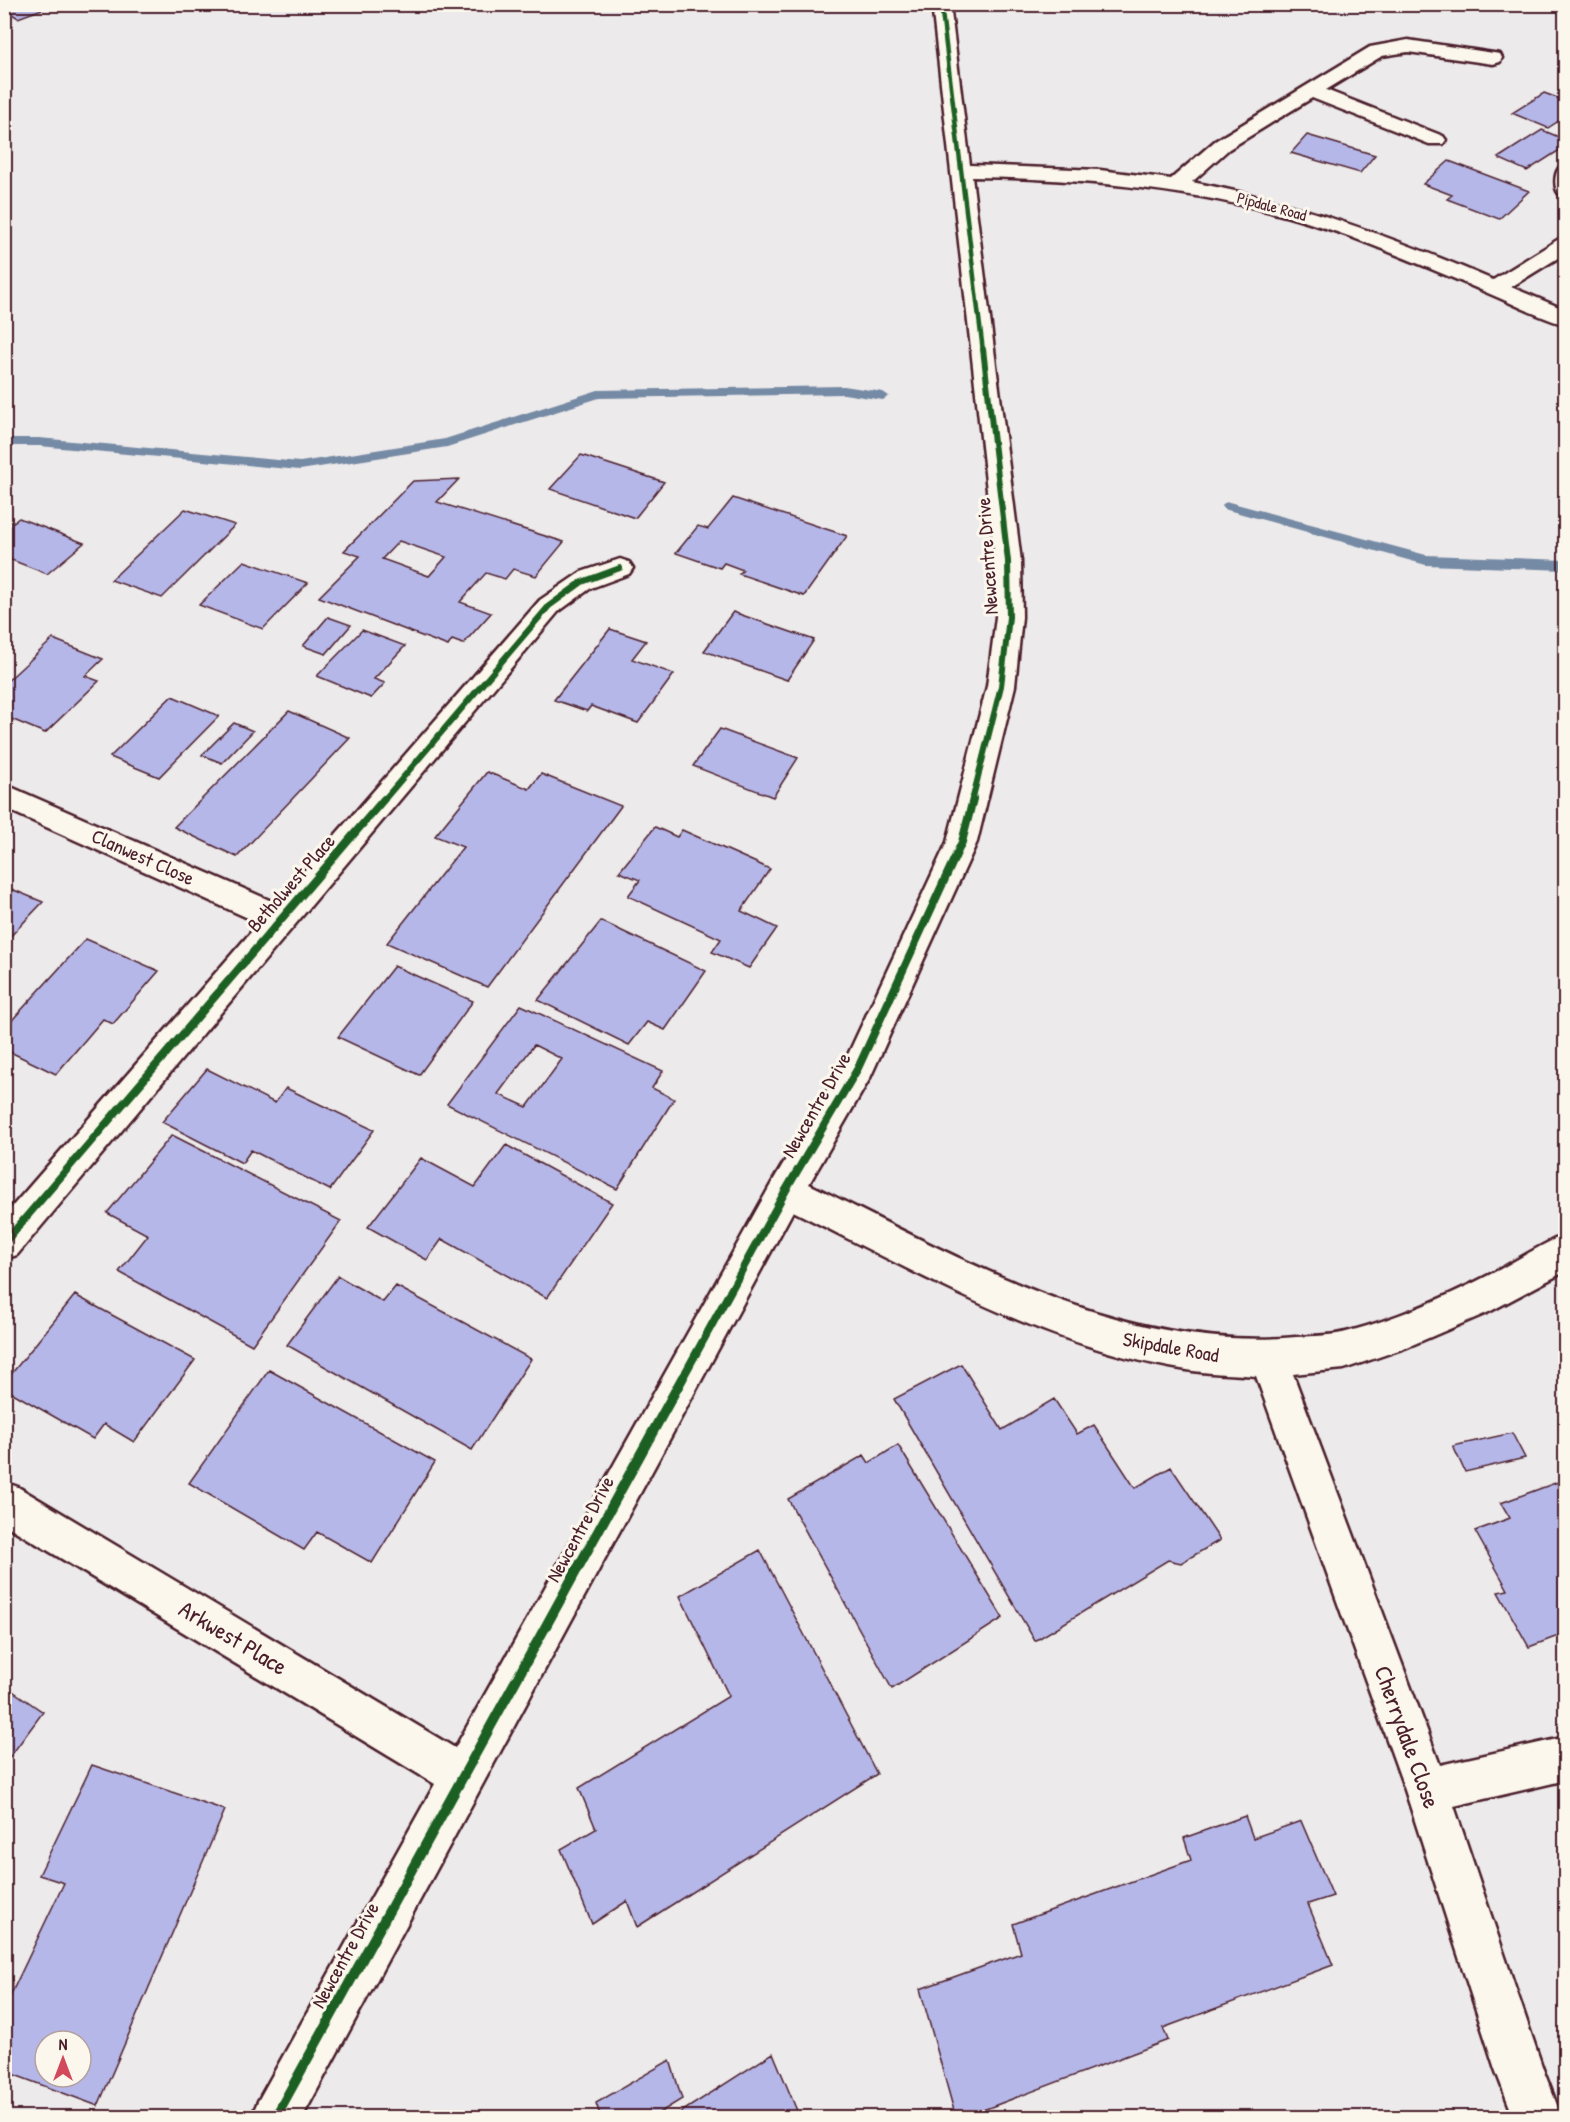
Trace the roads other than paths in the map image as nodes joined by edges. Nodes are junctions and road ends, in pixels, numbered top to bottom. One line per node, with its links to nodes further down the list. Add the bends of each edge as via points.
1 (941, 4): 5 (street, Newcentre Drive)
2 (1493, 58): 3 (street, via 1408,46 1377,51)
3 (1311, 91): 4 (street); 7 (street, via 1222,146)
4 (1436, 140)
5 (962, 171): 7 (street, Pipdale Road, via 1075,172); 15 (street, Newcentre Drive, via 1008,561 1009,616 1001,686 962,842 858,1068)
6 (1566, 172): 8 (street)
7 (1177, 184): 10 (street, Pipdale Road, via 1323,220)
8 (1566, 190)
9 (1566, 243): 10 (street)
10 (1495, 288): 11 (street, Pipdale Road)
11 (1566, 318)
12 (620, 568): 14 (street, Betholwest Place, via 595,574 549,606)
13 (4, 795): 14 (street, Clanwest Close)
14 (282, 918): 16 (street, Betholwest Place)
15 (786, 1190): 18 (street, Skipdale Road, via 1011,1299 1104,1335 1201,1355); 21 (street, Newcentre Drive)
16 (4, 1243)
17 (1566, 1251): 18 (street, Skipdale Road, via 1425,1324 1340,1352)
18 (1269, 1359): 22 (street, Cherrydale Close)
19 (4, 1501): 21 (street, Arkwest Place)
20 (1566, 1758): 22 (street)
21 (462, 1776): 23 (street, Newcentre Drive)
22 (1427, 1790): 24 (street, Cherrydale Close)
23 (275, 2118)
24 (1538, 2118)

